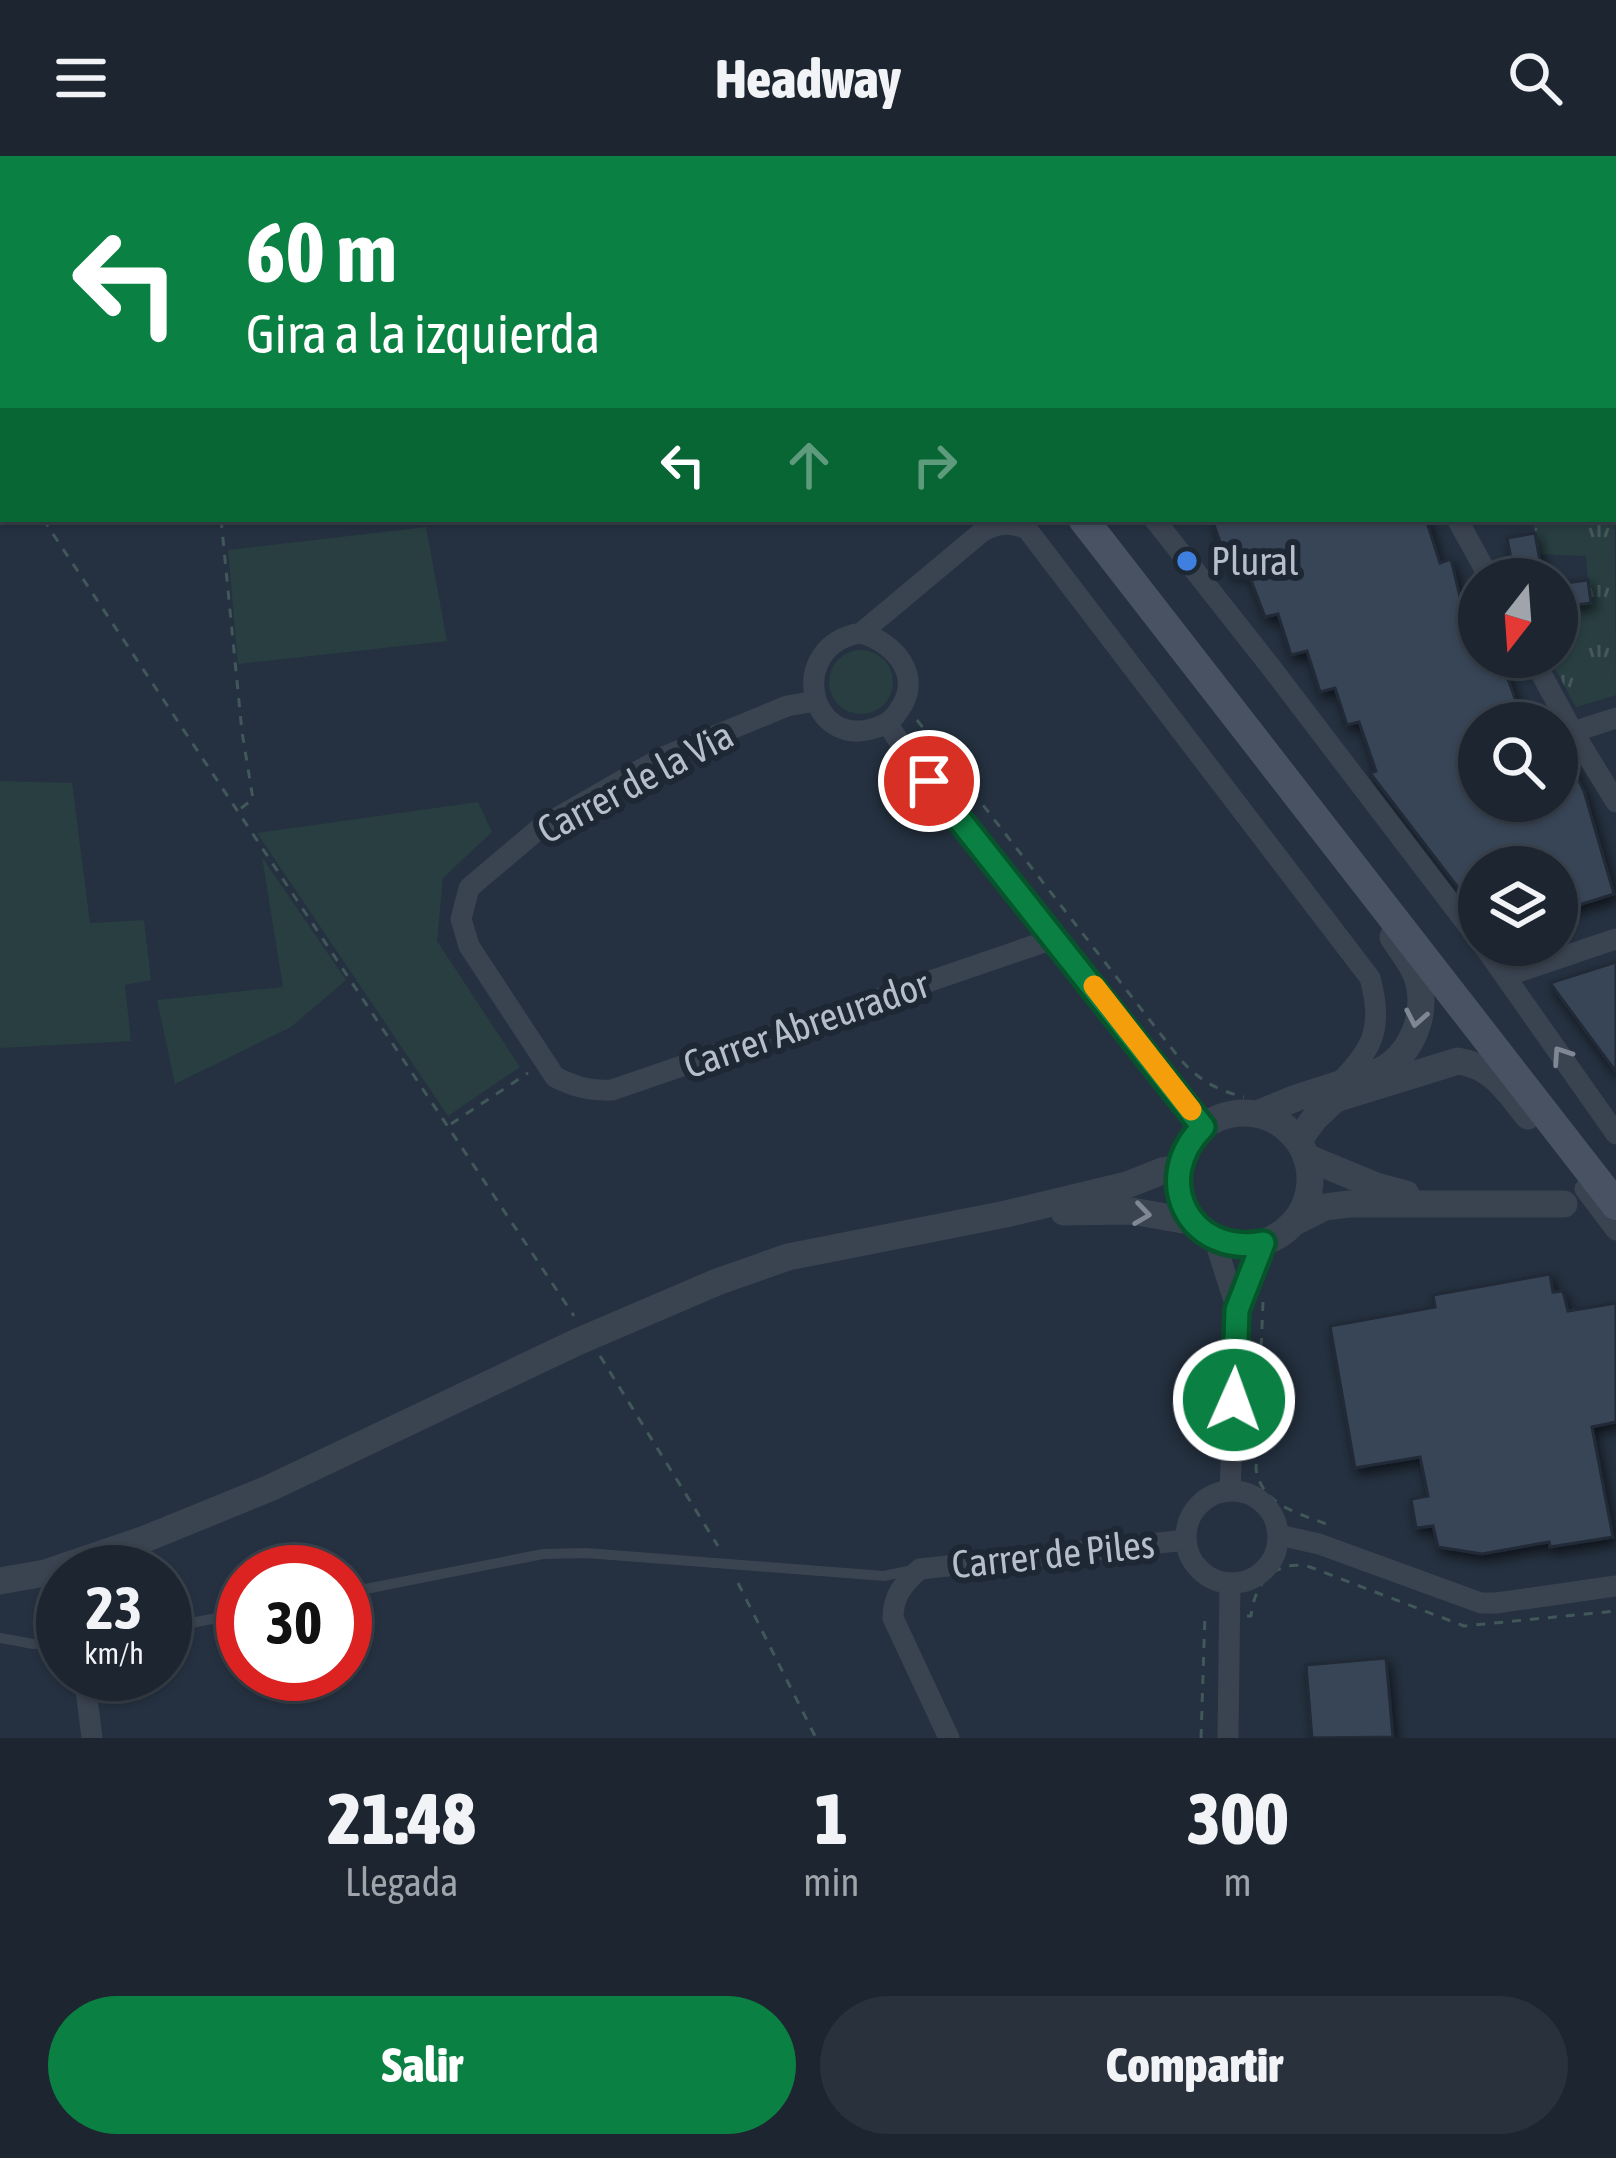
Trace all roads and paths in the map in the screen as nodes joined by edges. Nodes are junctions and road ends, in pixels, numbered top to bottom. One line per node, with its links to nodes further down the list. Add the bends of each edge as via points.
1 (45, 522): 15 (path)
2 (221, 522): 15 (path, via 253,799)
3 (1085, 522): 13 (main road)
4 (1156, 522): 16 (street)
5 (1459, 522): 6 (street)
6 (1478, 558)
7 (861, 633): 8 (street, via 822,654 813,675); 10 (street, via 897,653 908,676 902,708); 22 (street, via 983,531 999,524 1027,529 1370,978 1373,1037)
8 (816, 701): 10 (street, via 849,730); 21 (street, Carrer de la Via, via 661,758 541,827 469,888 461,919 469,946)
9 (1616, 718): 11 (street)
10 (887, 723): 17 (street)
11 (1578, 730)
12 (1578, 740): 14 (street)
13 (1257, 743): 22 (street, one-way to 22, via 1270,775 1386,926 1420,989 1418,1022 1404,1052 1379,1072); 29 (main road)
14 (1616, 802)
15 (238, 811): 24 (path)
16 (1458, 912)
17 (1056, 938): 21 (street, Carrer Abreurador, via 612,1090 572,1086); 25 (street)
18 (1616, 939): 20 (street)
19 (1499, 966): 20 (street)
20 (1506, 976): 26 (street, one-way to 20)
21 (550, 1069): 24 (path)
22 (1336, 1086): 23 (street)
23 (1257, 1114): 25 (street); 27 (street, via 1280,1124)
24 (449, 1125): 39 (path)
25 (1203, 1127): 28 (street)
26 (1616, 1134)
27 (1302, 1149): 29 (street, via 1314,1119 1335,1099 1458,1061 1492,1072); 31 (street, via 1376,1186); 34 (street, via 1309,1191)
28 (1179, 1168): 33 (street); 35 (street, via 1180,1197)
29 (1581, 1172): 32 (main road); 36 (street)
30 (1564, 1204): 31 (street)
31 (1445, 1205): 34 (street, via 1349,1204)
32 (1616, 1205)
33 (1006, 1214): 35 (street, one-way to 35, via 1132,1211); 46 (street, via 788,1257 717,1282 270,1488 145,1539)
34 (1295, 1222): 37 (street)
35 (1204, 1230): 37 (street, via 1238,1245); 38 (street)
36 (1616, 1230)
37 (1263, 1243): 38 (street)
38 (1237, 1310): 41 (street)
39 (579, 1323)
40 (596, 1350): 44 (path)
41 (1230, 1491): 42 (street, via 1263,1503); 43 (street, via 1193,1512)
42 (1279, 1535): 48 (street, via 1258,1576); 49 (street, via 1481,1603)
43 (1186, 1540): 45 (street, Carrer de Piles); 48 (street, via 1198,1569)
44 (718, 1546)
45 (920, 1569): 50 (lane, via 884,1576 543,1554); 58 (street, via 899,1592 893,1618)
46 (0, 1581)
47 (738, 1583): 57 (path)
48 (1230, 1583): 52 (street)
49 (1616, 1586)
50 (372, 1588)
51 (1616, 1610): 52 (path, via 1463,1626 1289,1564 1259,1586 1251,1616)
52 (1229, 1614): 59 (path, via 1205,1614); 60 (street)
53 (0, 1638): 54 (lane)
54 (36, 1644)
55 (87, 1701): 56 (street)
56 (92, 1738)
57 (816, 1738)
58 (949, 1738)
59 (1201, 1738)
60 (1228, 1738)

